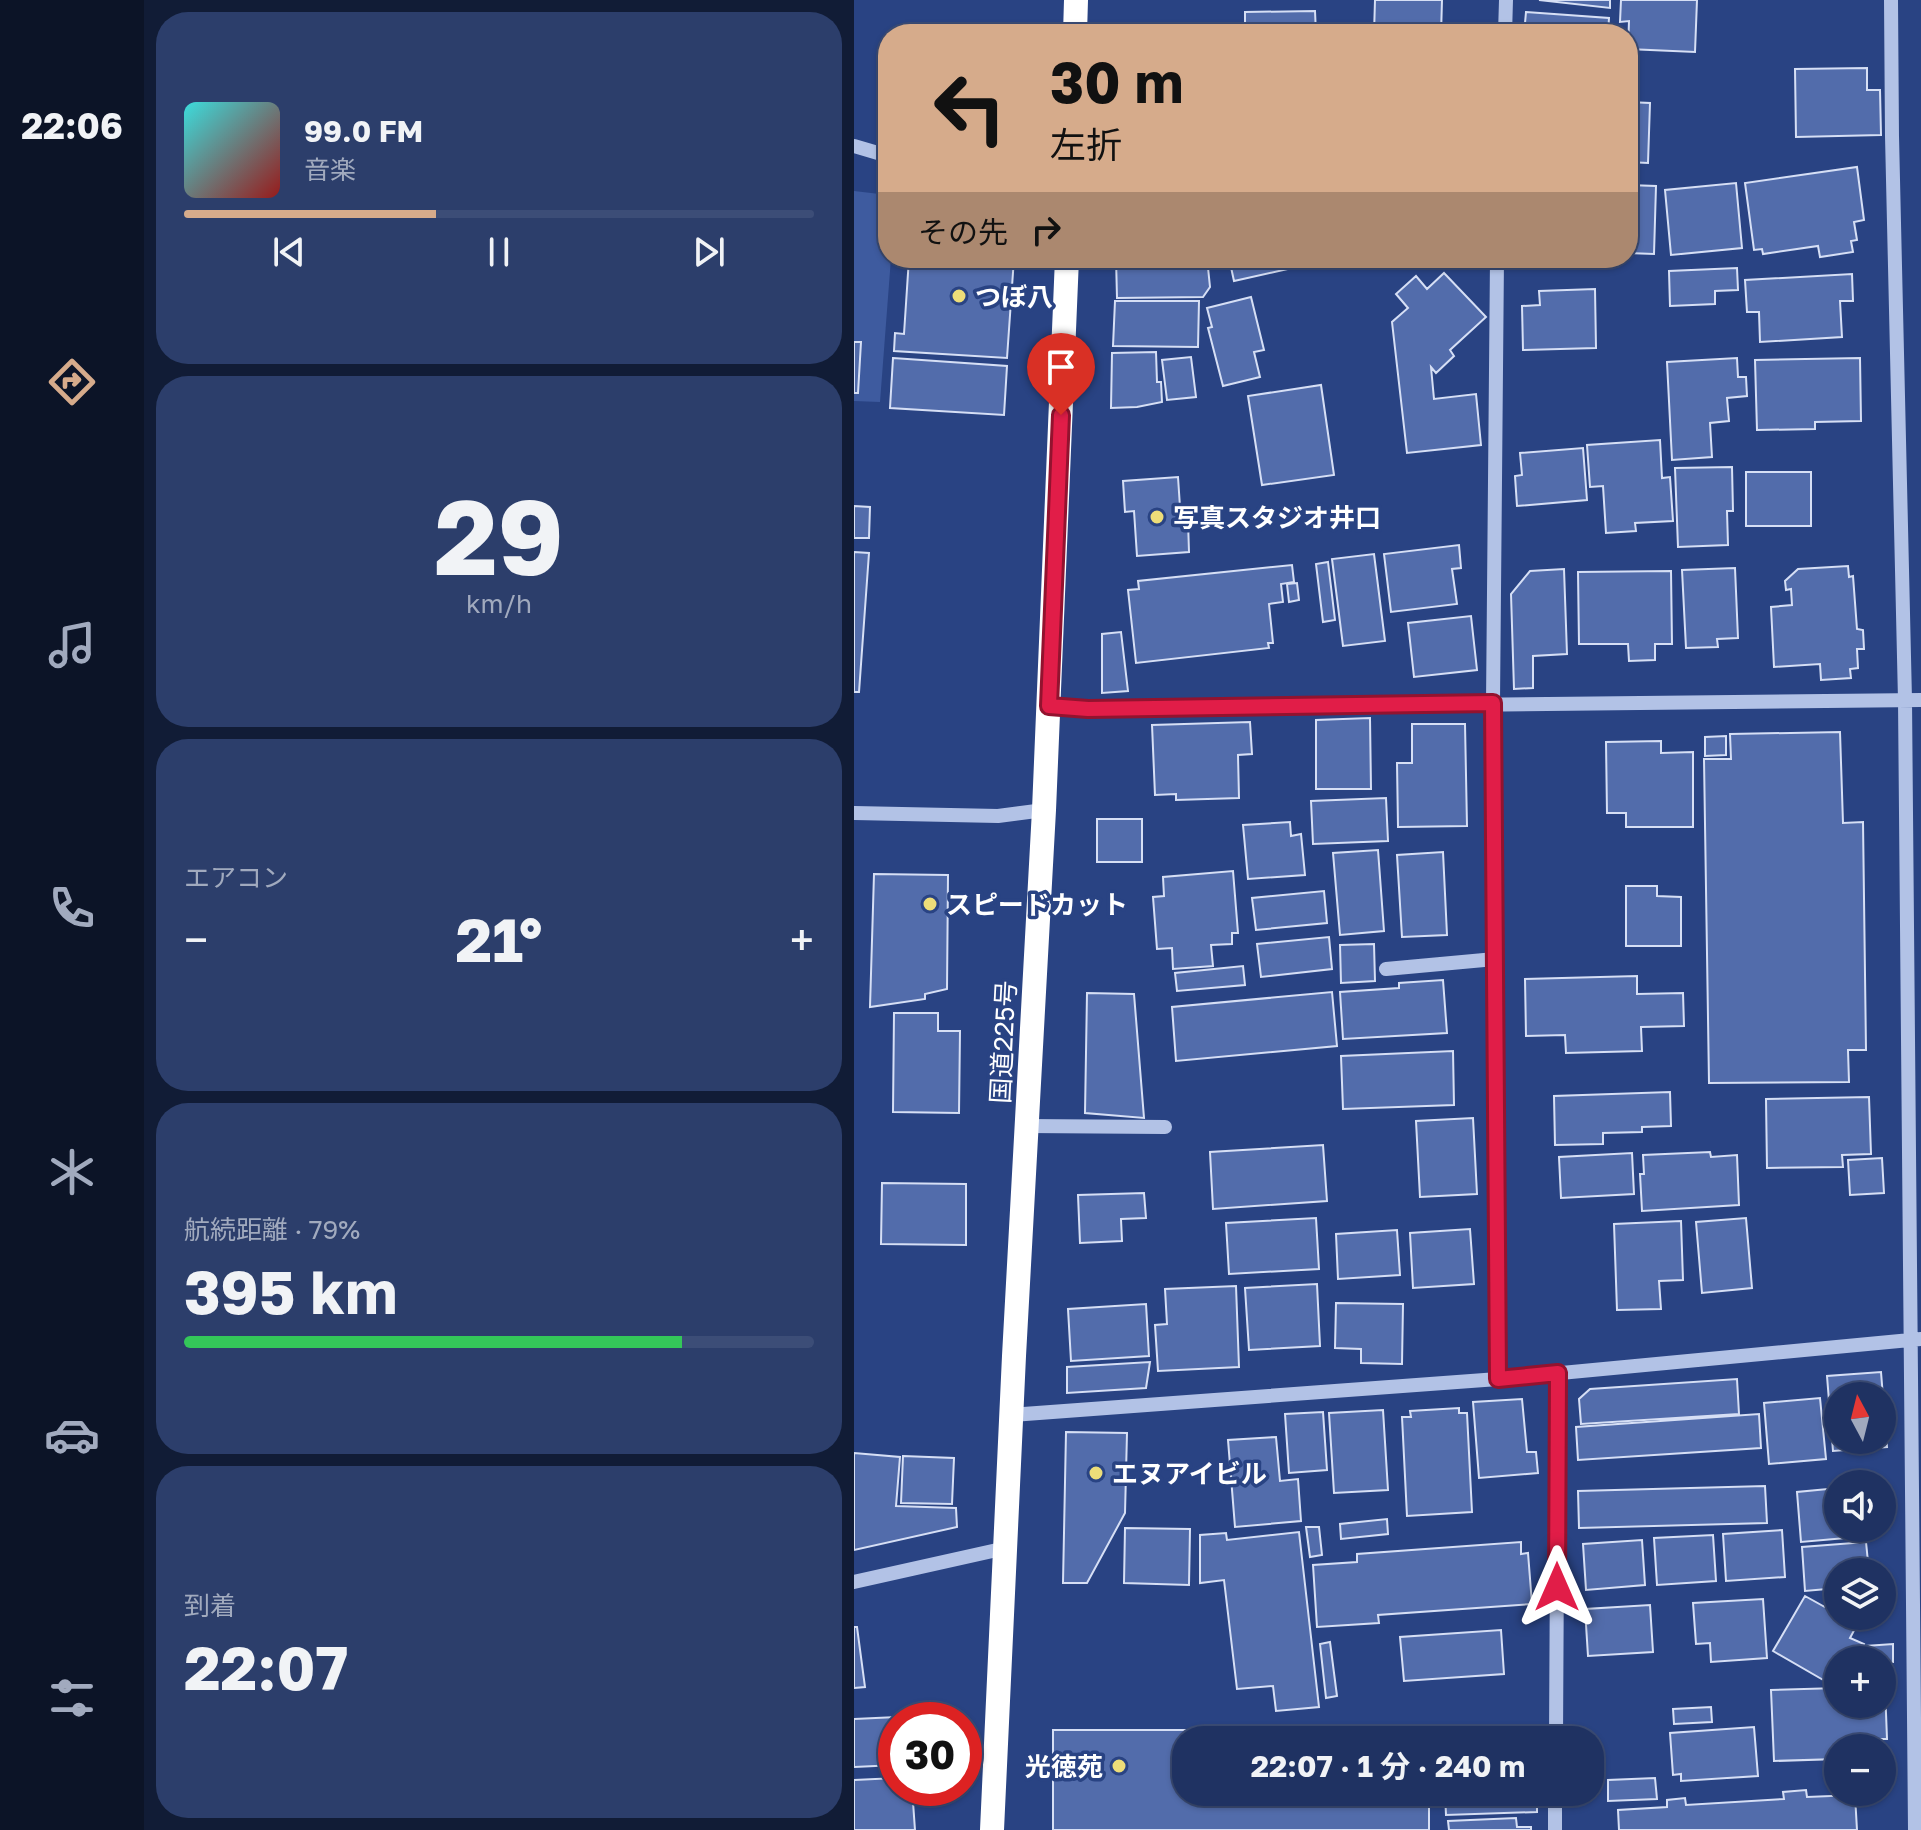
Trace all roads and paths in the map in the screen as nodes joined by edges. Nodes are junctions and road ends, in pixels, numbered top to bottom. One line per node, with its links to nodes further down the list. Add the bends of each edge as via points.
1 (1076, 0): 4 (highway)
2 (1506, 0): 5 (street)
3 (1891, 0): 10 (street)
4 (1075, 24)
5 (1505, 24)
6 (854, 146): 7 (street)
7 (878, 153)
8 (1067, 268): 13 (highway, 国道225号)
9 (1497, 268): 12 (street)
10 (1905, 700): 11 (street); 12 (street); 18 (street)
11 (1921, 700)
12 (1493, 703): 13 (street); 16 (street)
13 (1049, 706): 14 (highway, 国道225号)
14 (1044, 810): 15 (street, via 998,816); 19 (highway, 国道225号)
15 (854, 813)
16 (1495, 959): 17 (street); 23 (street)
17 (1386, 969)
18 (1914, 984): 21 (street)
19 (1026, 1126): 20 (street); 24 (highway, 国道225号)
20 (1165, 1127)
21 (1916, 1339): 22 (street); 31 (street)
22 (1558, 1373): 23 (street); 27 (street)
23 (1498, 1379): 24 (street)
24 (1011, 1415): 25 (highway, 国道225号)
25 (1006, 1548): 26 (street); 29 (highway, 国道225号)
26 (854, 1582)
27 (1556, 1726)
28 (1555, 1806): 30 (street)
29 (992, 1830)
30 (1555, 1830)
31 (1915, 1830)

